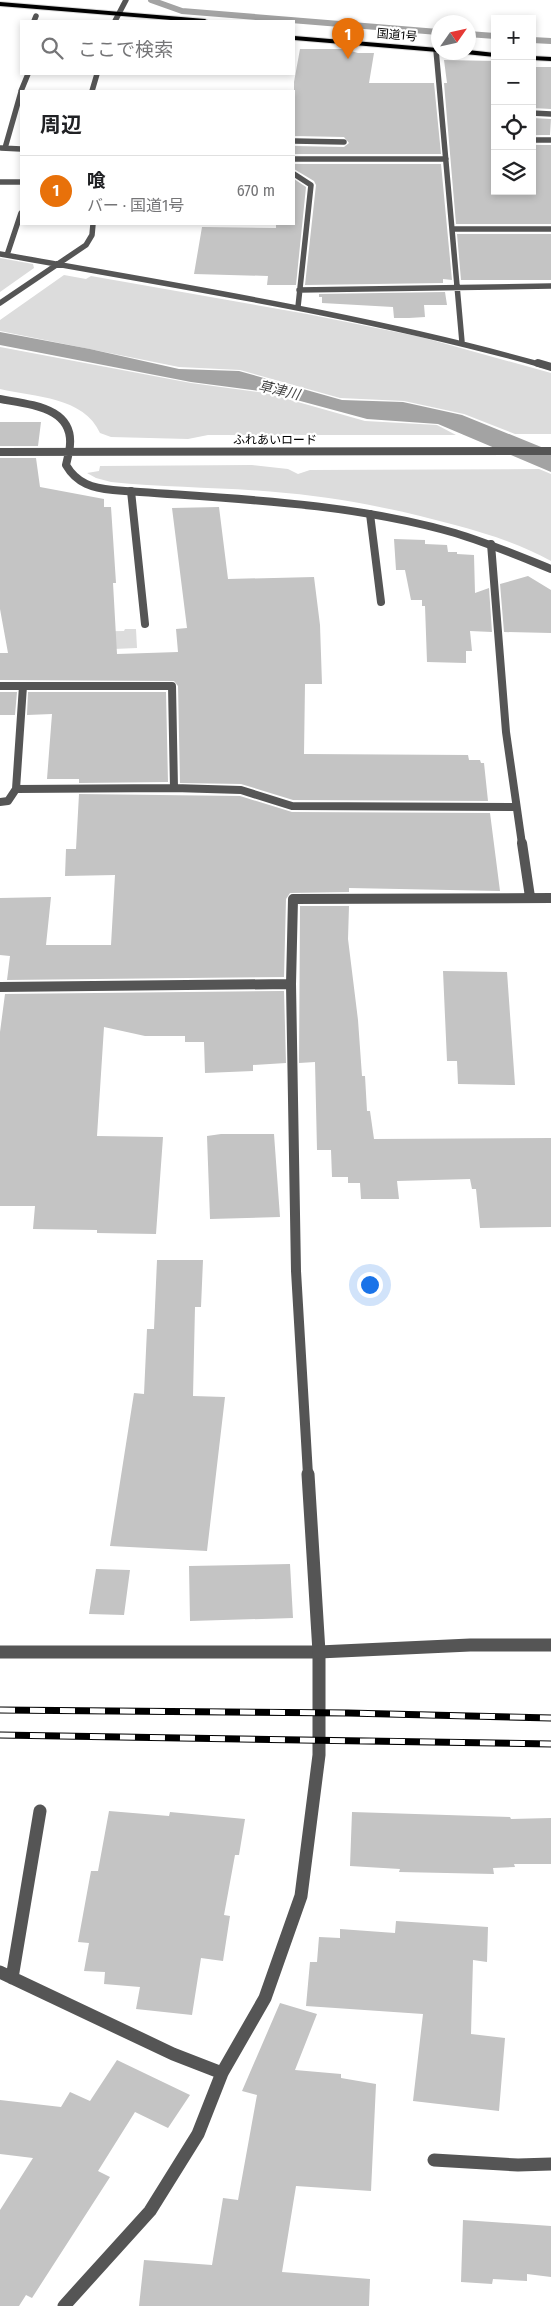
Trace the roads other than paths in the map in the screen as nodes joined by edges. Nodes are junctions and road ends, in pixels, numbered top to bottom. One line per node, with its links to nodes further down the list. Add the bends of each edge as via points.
1 (126, 0): 5 (street)
2 (0, 4): 5 (highway)
3 (27, 16): 4 (highway)
4 (38, 18)
5 (118, 18): 6 (highway)
6 (176, 20)
7 (295, 38): 8 (highway, 国道1号)
8 (431, 46)
9 (542, 50): 10 (highway)
10 (551, 51)
11 (476, 53): 12 (highway)
12 (491, 55)
13 (536, 58): 15 (highway)
14 (439, 60): 30 (street)
15 (551, 60)
16 (28, 75): 18 (street)
17 (97, 75): 19 (street)
18 (21, 90)
19 (92, 90)
20 (20, 94): 27 (street)
21 (536, 113): 22 (street)
22 (551, 114)
23 (536, 140): 24 (street)
24 (551, 140)
25 (295, 141): 26 (street)
26 (344, 142)
27 (3, 148): 28 (street)
28 (20, 148)
29 (295, 159): 30 (street)
30 (446, 160): 37 (street)
31 (295, 175): 42 (street, via 311,185)
32 (0, 182): 33 (street)
33 (20, 182)
34 (20, 215): 38 (street)
35 (92, 225): 39 (street, via 92,234 86,245)
36 (551, 228): 37 (street)
37 (452, 229): 41 (street)
38 (3, 255): 39 (street)
39 (56, 264): 43 (street); 44 (street)
40 (551, 286): 41 (street)
41 (457, 288): 42 (street); 45 (street)
42 (299, 290): 44 (street)
43 (0, 303)
44 (298, 307): 45 (street)
45 (462, 342): 46 (street)
46 (551, 368)
47 (0, 399): 50 (street, via 53,412 66,421 74,441)
48 (551, 451): 50 (street, ふれあいロード)
49 (0, 452): 50 (street, ふれあいロード)
50 (70, 452): 51 (street, via 66,464 76,479 91,486)
51 (131, 491): 52 (street, via 246,497); 56 (street)
52 (370, 514): 53 (street, via 422,524); 55 (street)
53 (491, 544): 54 (street); 62 (street, via 506,732)
54 (551, 569)
55 (381, 602)
56 (145, 624)
57 (0, 686): 58 (street)
58 (23, 686): 59 (street, via 172,686); 60 (street)
59 (174, 788): 60 (street); 62 (street, via 241,790 292,806)
60 (16, 789): 61 (street, via 8,801)
61 (0, 802)
62 (516, 807): 63 (street)
63 (530, 897): 64 (street); 65 (street, via 293,899)
64 (551, 898)
65 (291, 984): 66 (street); 69 (street, via 296,1271)
66 (0, 987)
67 (551, 1645): 69 (street)
68 (0, 1652): 69 (street)
69 (319, 1652): 72 (street, via 319,1755 301,1896 266,1998)
70 (40, 1812): 71 (street)
71 (6, 1975): 72 (street, via 164,2050)
72 (222, 2073): 75 (street, via 198,2134 150,2211)
73 (434, 2160): 74 (street, via 518,2166)
74 (551, 2164)
75 (64, 2306)

